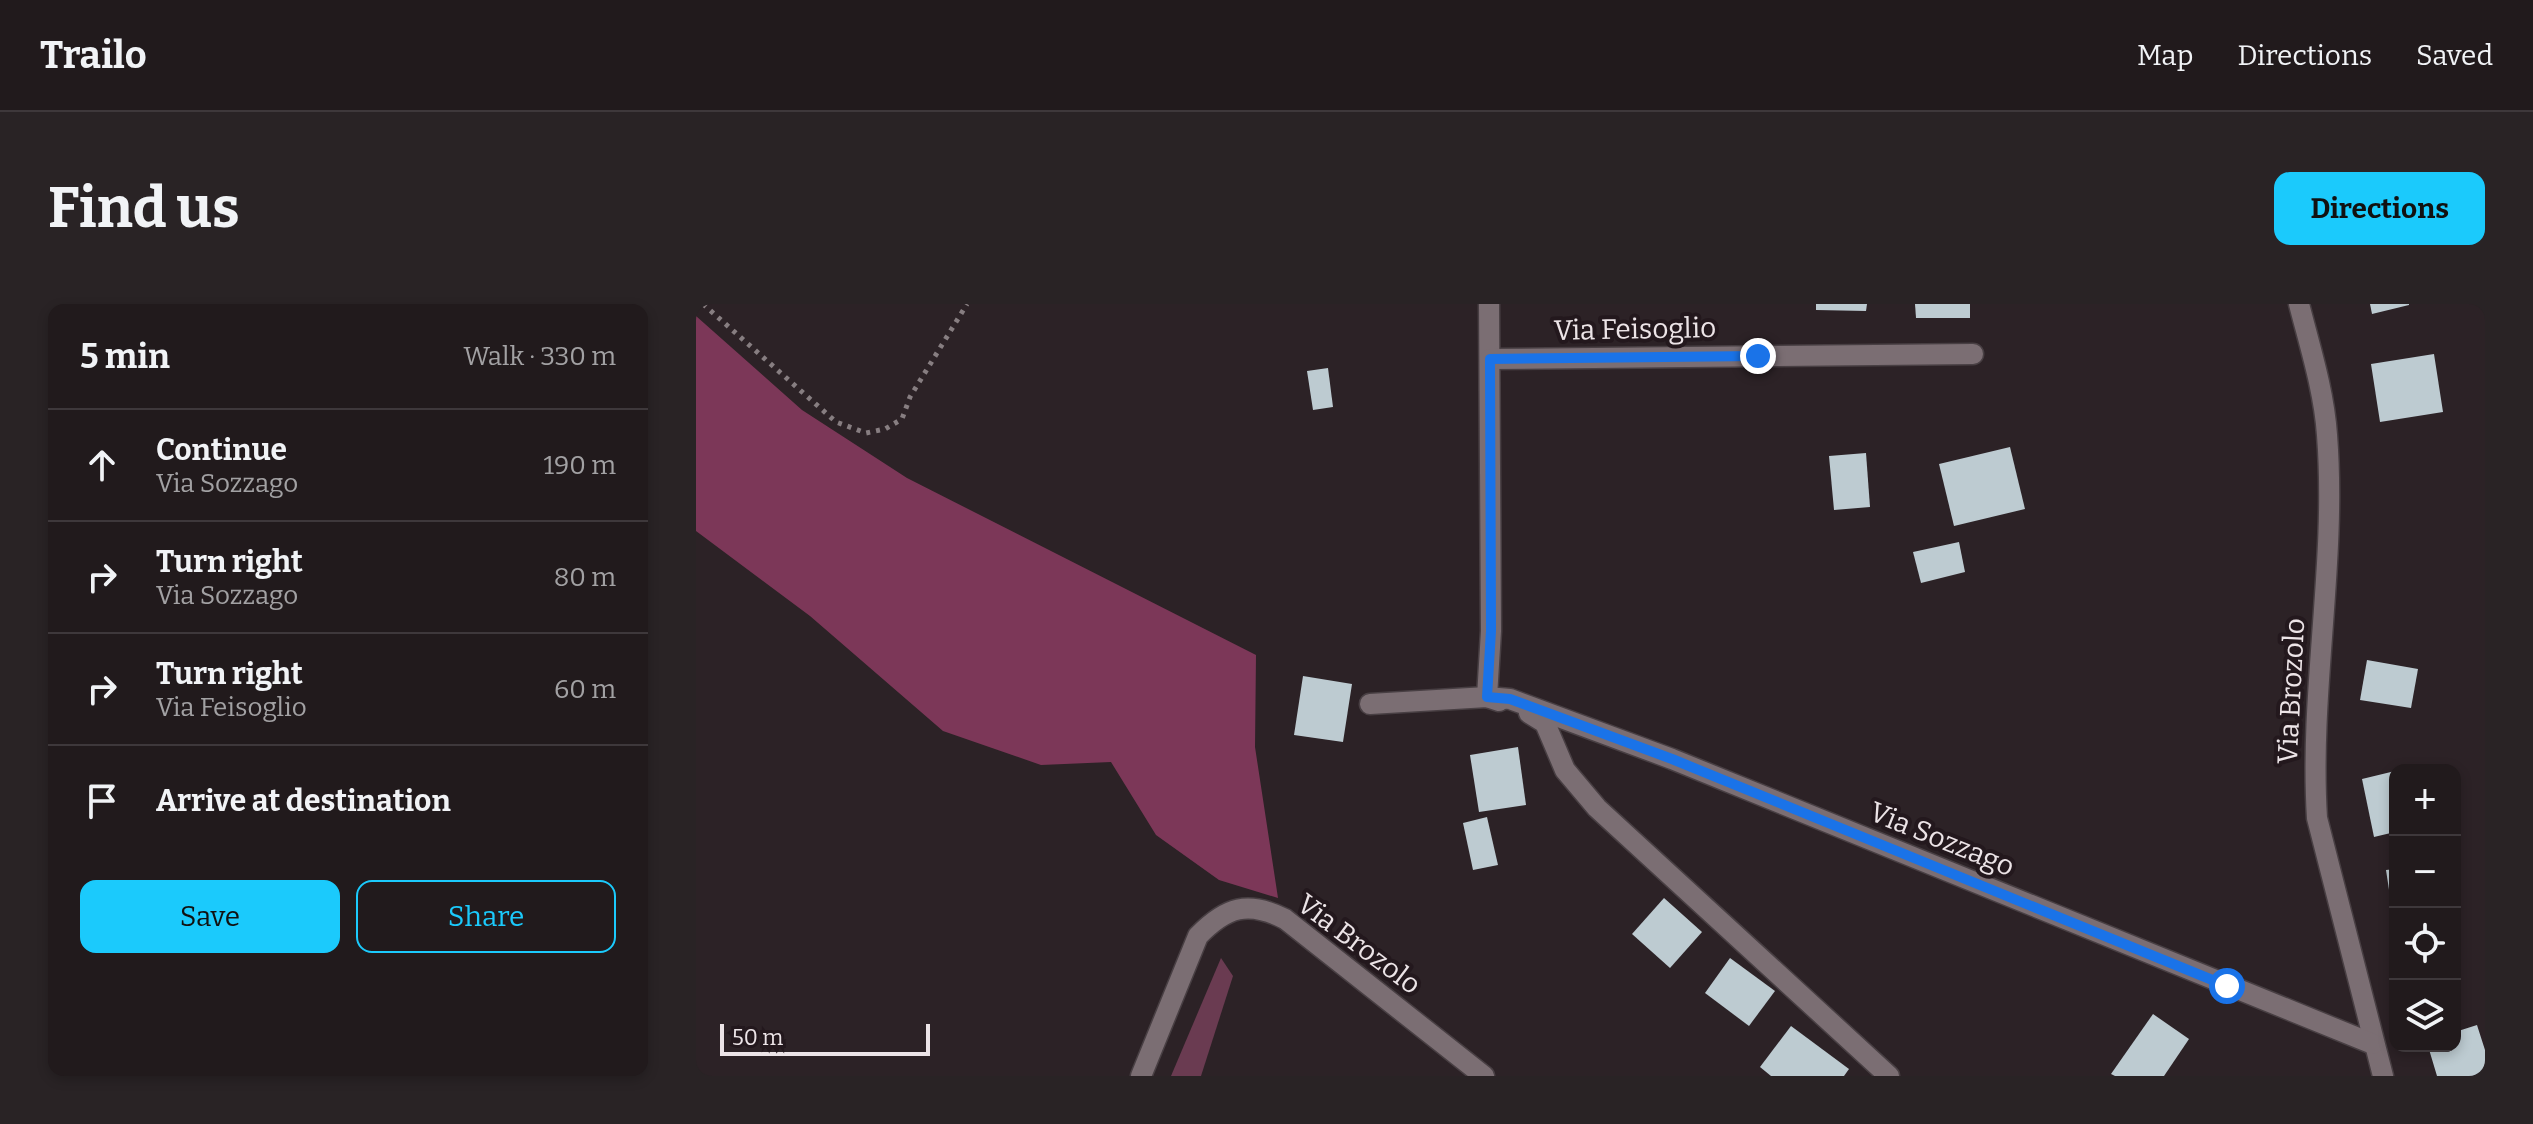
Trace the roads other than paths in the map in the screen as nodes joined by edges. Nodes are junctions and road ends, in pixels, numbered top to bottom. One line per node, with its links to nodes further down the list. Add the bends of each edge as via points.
1 (1489, 304): 4 (street)
2 (2299, 304): 7 (street, Via Brozolo, via 2327,434 2328,546 2314,775 2317,818)
3 (1973, 354): 4 (street, Via Feisoglio)
4 (1490, 359): 5 (street)
5 (1487, 697): 6 (street, Via Sozzago); 7 (street, Via Sozzago, via 1510,699 1672,759); 10 (street, Via Sozzago, via 1545,723 1565,770 1597,808)
6 (1370, 704)
7 (2373, 1044): 11 (street, Via Brozolo)
8 (1141, 1076): 9 (street, Via Brozolo, via 1198,936 1226,913 1258,908 1285,919)
9 (1484, 1076)
10 (1889, 1076)
11 (2383, 1076)

